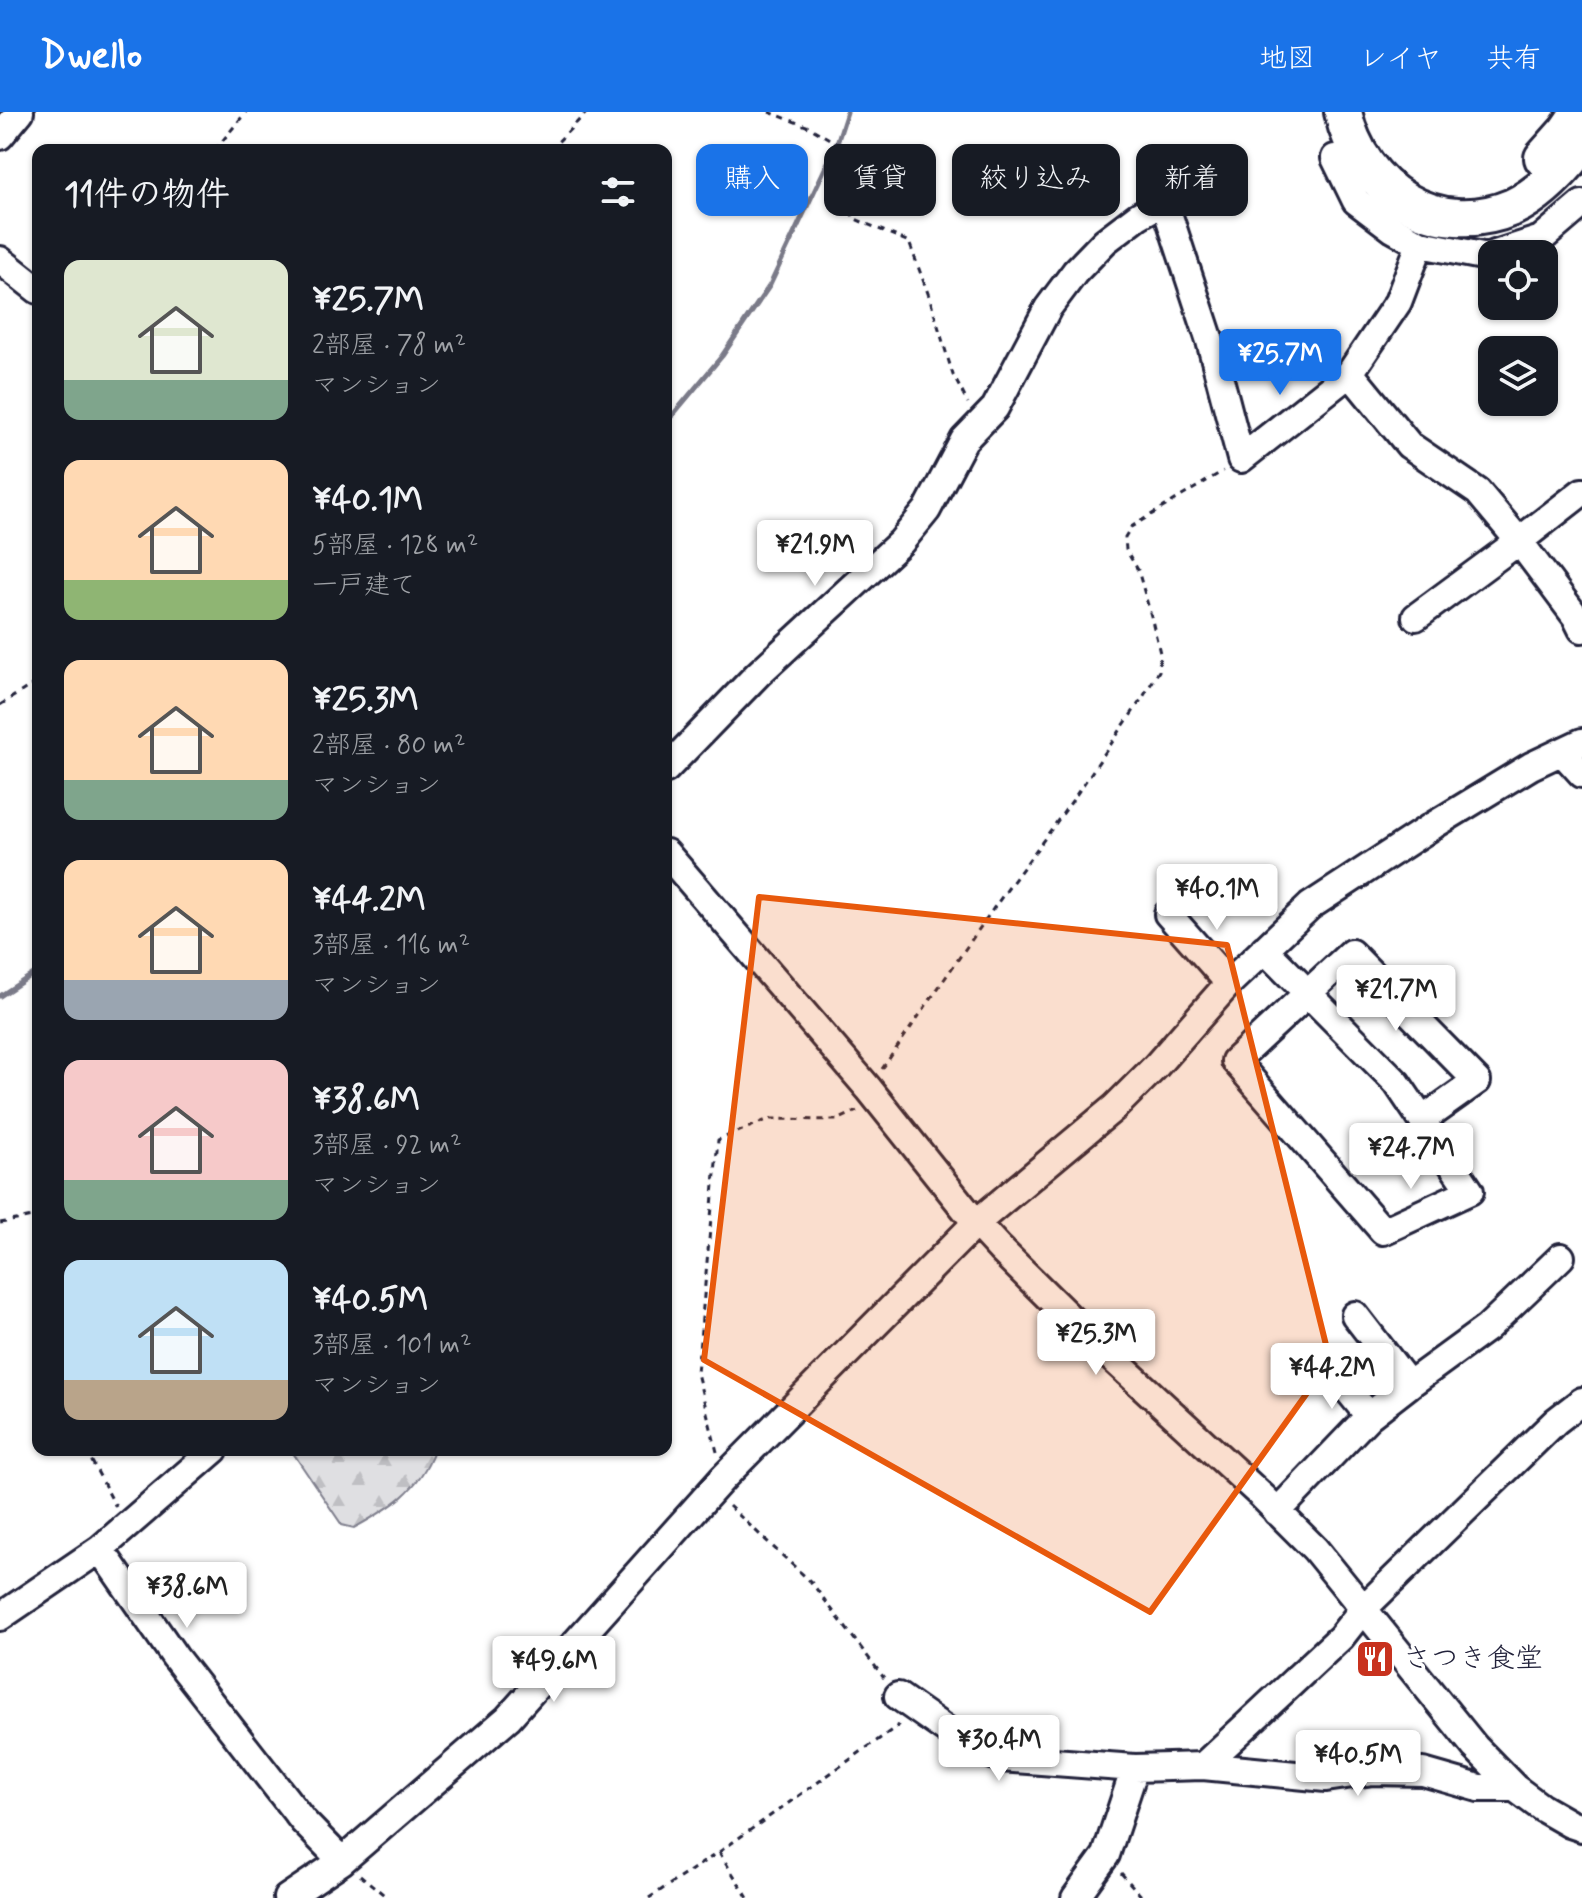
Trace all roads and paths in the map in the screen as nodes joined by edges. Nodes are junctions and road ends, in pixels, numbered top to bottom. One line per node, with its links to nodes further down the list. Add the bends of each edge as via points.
1 (20, 112): 8 (street)
2 (246, 112): 9 (path)
3 (587, 112): 10 (path)
4 (769, 112): 20 (path, via 838,144 853,218 909,242 953,375)
5 (1343, 112): 11 (highway, via 1355,148 1382,185 1402,200 1444,216 1491,214 1514,206 1552,180)
6 (1367, 112): 7 (highway, via 1388,162 1418,185 1457,195 1482,194 1529,171)
7 (1580, 112)
8 (0, 136)
9 (220, 144)
10 (556, 144)
11 (1582, 145)
12 (1335, 158): 15 (street, via 1356,201)
13 (1582, 204): 14 (street)
14 (1538, 240)
15 (1420, 244): 16 (street); 19 (street, via 1398,302)
16 (1478, 255)
17 (0, 260): 18 (street)
18 (32, 285)
19 (1350, 373): 21 (street); 23 (street, via 1409,445 1478,492)
20 (979, 424): 21 (street, via 995,408 1048,308 1075,272 1105,241 1164,201 1210,341); 29 (street, via 964,440 927,510 901,542 758,674)
21 (1241, 459): 36 (path, via 1131,527 1125,537 1151,616 1159,671 993,909)
22 (1582, 492): 23 (street)
23 (1519, 541): 24 (street); 25 (street)
24 (1416, 617)
25 (1582, 629)
26 (32, 685): 27 (path)
27 (0, 705)
28 (1572, 747): 30 (street); 33 (street, via 1531,766 1310,906)
29 (672, 763)
30 (1582, 774)
31 (672, 860): 36 (street)
32 (1168, 914): 34 (street)
33 (1264, 949): 34 (street); 35 (street)
34 (1229, 983): 40 (street, via 1115,1107)
35 (1307, 993): 37 (street, via 1397,1083); 37 (street, via 1351,953 1477,1081); 37 (street, via 1235,1061 1383,1231 1470,1191)
36 (874, 1095): 40 (street); 49 (path, via 837,1120 769,1119 718,1140 697,1373)
37 (1422, 1120)
38 (32, 1217): 39 (path)
39 (0, 1223)
40 (976, 1223): 49 (street); 50 (street)
41 (1561, 1257): 44 (street, via 1487,1328)
42 (1355, 1315): 44 (street)
43 (1334, 1373): 46 (street)
44 (1406, 1387): 46 (street)
45 (1582, 1401): 53 (street)
46 (1369, 1416): 50 (street)
47 (89, 1456): 51 (path)
48 (207, 1456): 51 (street)
49 (718, 1484): 55 (path, via 811,1582); 62 (street, via 508,1718)
50 (1277, 1512): 53 (street)
51 (126, 1527): 52 (street)
52 (100, 1549): 54 (street); 62 (street, via 175,1657 303,1821)
53 (1363, 1609): 56 (street, via 1341,1637); 58 (street)
54 (0, 1617)
55 (908, 1703): 57 (street, via 965,1743 1000,1758); 60 (path)
56 (1203, 1766): 57 (street); 58 (street, via 1326,1778 1373,1771 1423,1772 1479,1788)
57 (1135, 1768): 61 (street)
58 (1515, 1788): 59 (street)
59 (1582, 1828)
60 (719, 1852): 67 (path); 68 (path)
61 (1106, 1855): 69 (street); 70 (path)
62 (342, 1861): 63 (path); 64 (street)
63 (375, 1887): 65 (path); 66 (path)
64 (287, 1898)
65 (379, 1898)
66 (388, 1898)
67 (649, 1898)
68 (748, 1898)
69 (1075, 1898)
70 (1143, 1898)

